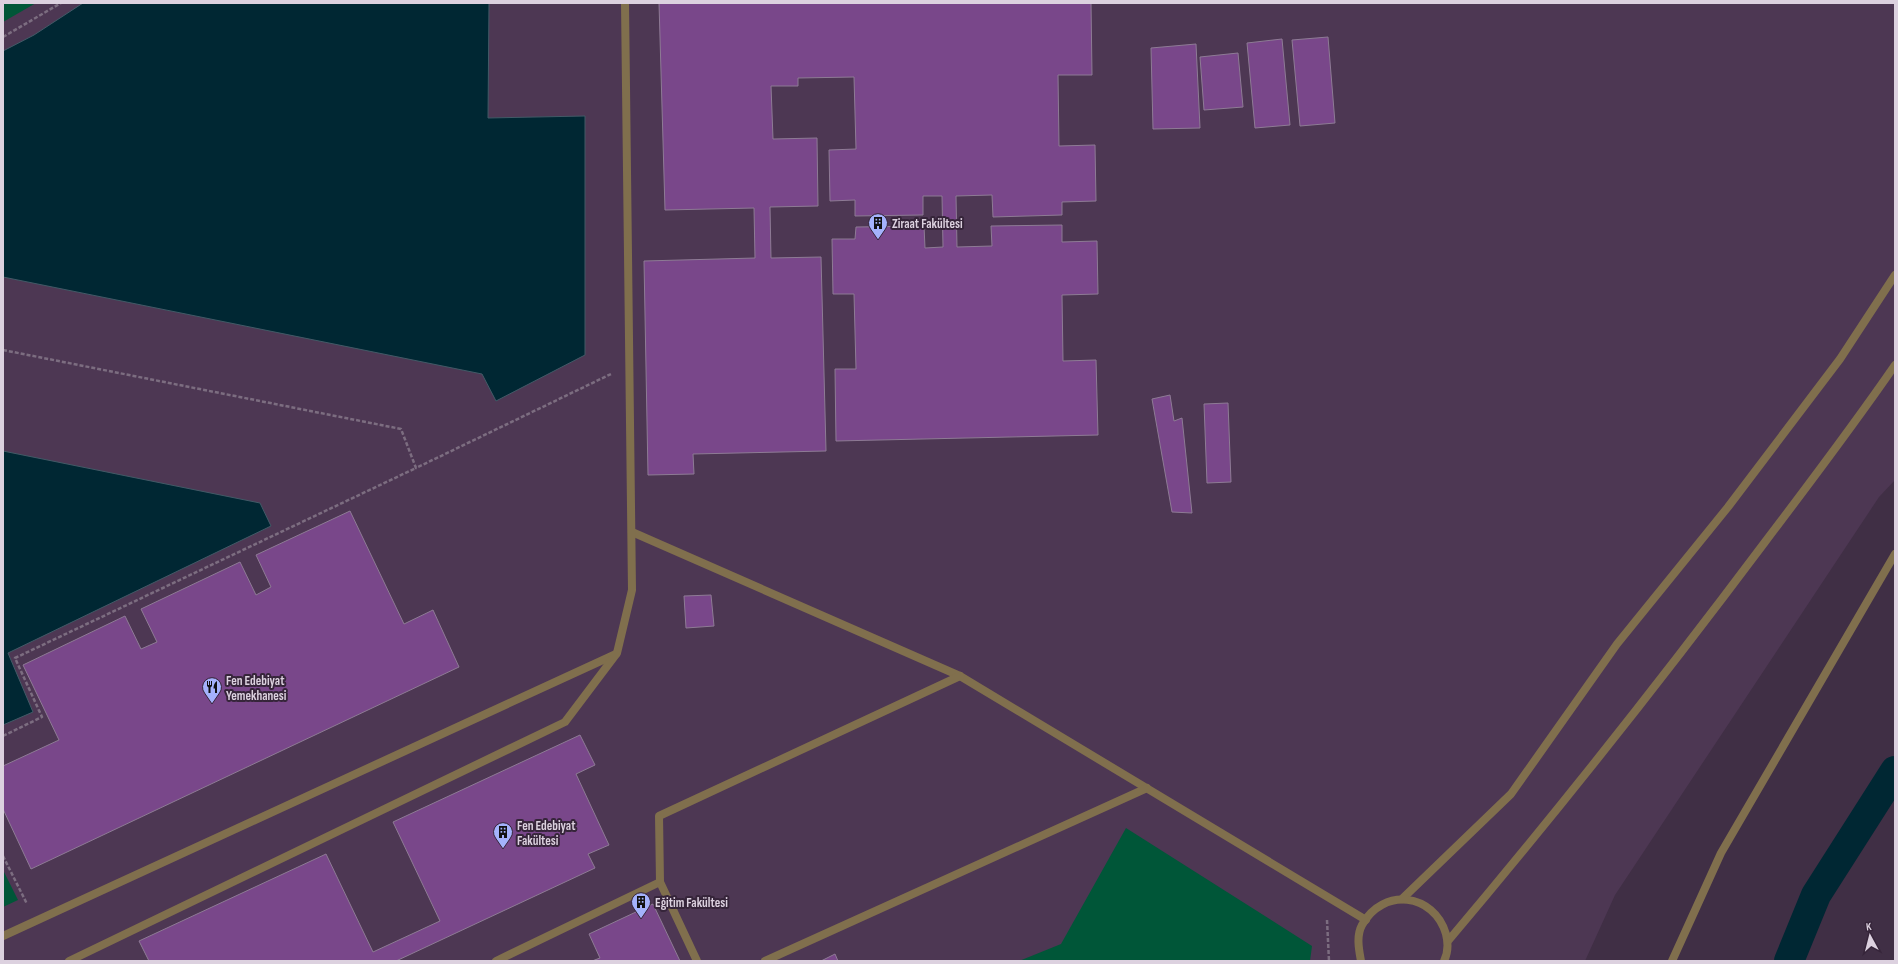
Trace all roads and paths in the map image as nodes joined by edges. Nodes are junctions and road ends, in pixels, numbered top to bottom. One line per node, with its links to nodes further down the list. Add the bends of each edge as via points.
1 (61, 3): 3 (path)
2 (625, 3): 7 (street)
3 (3, 37)
4 (1895, 276): 18 (street, via 1840,359 1728,507 1617,644 1511,794)
5 (3, 350): 8 (path, via 401,429)
6 (1895, 365): 22 (street, via 1712,613 1536,837)
7 (629, 366): 8 (path); 9 (street)
8 (416, 468): 13 (path, via 15,658 42,717)
9 (632, 532): 11 (street, via 632,590); 12 (street)
10 (1895, 554): 30 (street, via 1721,853)
11 (617, 653): 20 (street); 23 (street, via 564,722)
12 (960, 676): 14 (street); 16 (street, via 659,816)
13 (3, 736)
14 (1147, 788): 17 (street); 26 (street)
15 (3, 856): 20 (path)
16 (660, 882): 24 (street); 25 (street)
17 (1327, 896): 19 (street); 27 (path)
18 (1402, 899): 19 (street, via 1386,902 1373,911); 22 (street, via 1418,902 1432,910 1443,924)
19 (1366, 920): 28 (street, via 1358,944)
20 (35, 921): 21 (street)
21 (3, 936)
22 (1448, 941): 29 (street)
23 (69, 961)
24 (496, 961)
25 (697, 961)
26 (765, 961)
27 (1329, 961)
28 (1361, 961)
29 (1444, 961)
30 (1672, 961)

